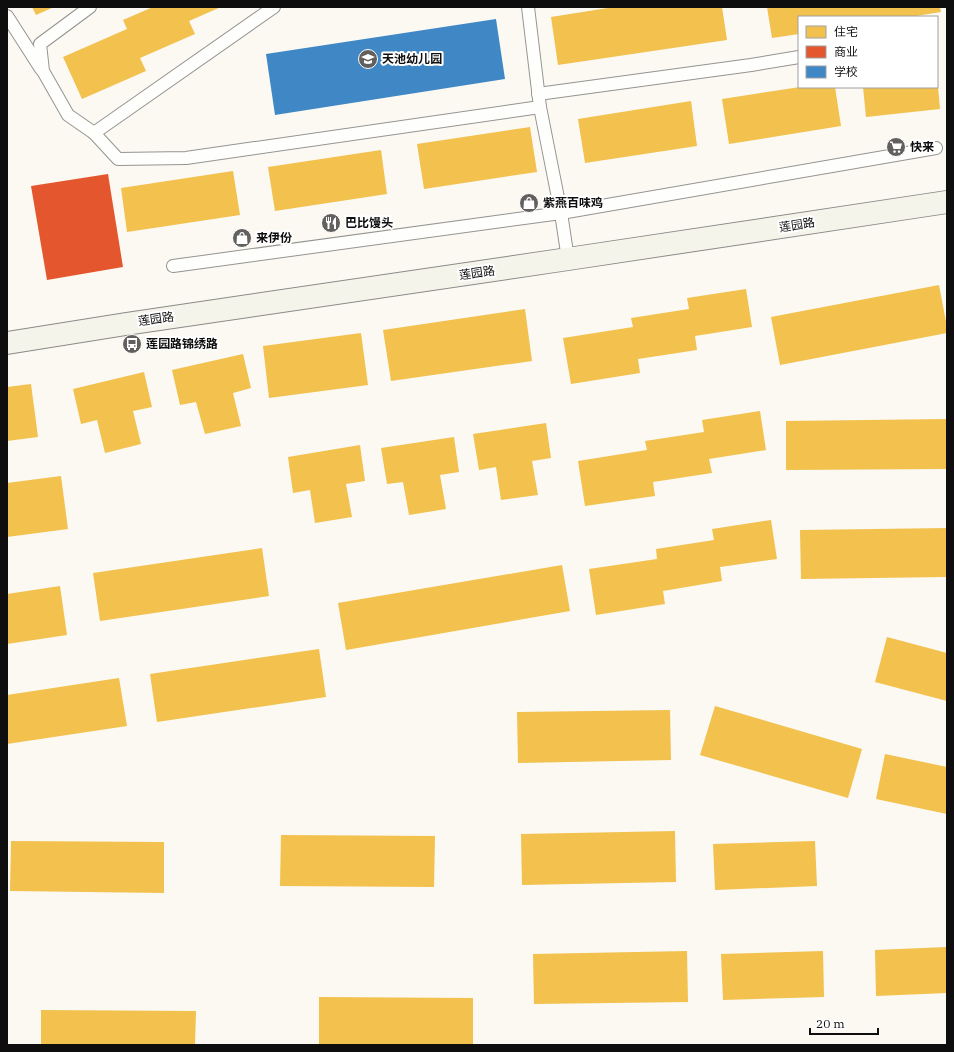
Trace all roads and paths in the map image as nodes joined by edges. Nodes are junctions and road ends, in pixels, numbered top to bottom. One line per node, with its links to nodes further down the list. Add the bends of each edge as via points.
1 (90, 7): 6 (lane, via 40,44)
2 (274, 7): 9 (lane)
3 (528, 7): 7 (lane)
4 (7, 16): 6 (lane)
5 (798, 57): 7 (lane)
6 (43, 71): 9 (lane, via 68,115)
7 (538, 94): 8 (lane)
8 (540, 107): 9 (lane, via 186,158 118,159); 12 (lane)
9 (94, 133)
10 (936, 148): 12 (lane)
11 (947, 202): 13 (street, 莲园路)
12 (561, 213): 13 (lane); 14 (lane)
13 (568, 259): 15 (street, 莲园路)
14 (173, 266)
15 (7, 343)

